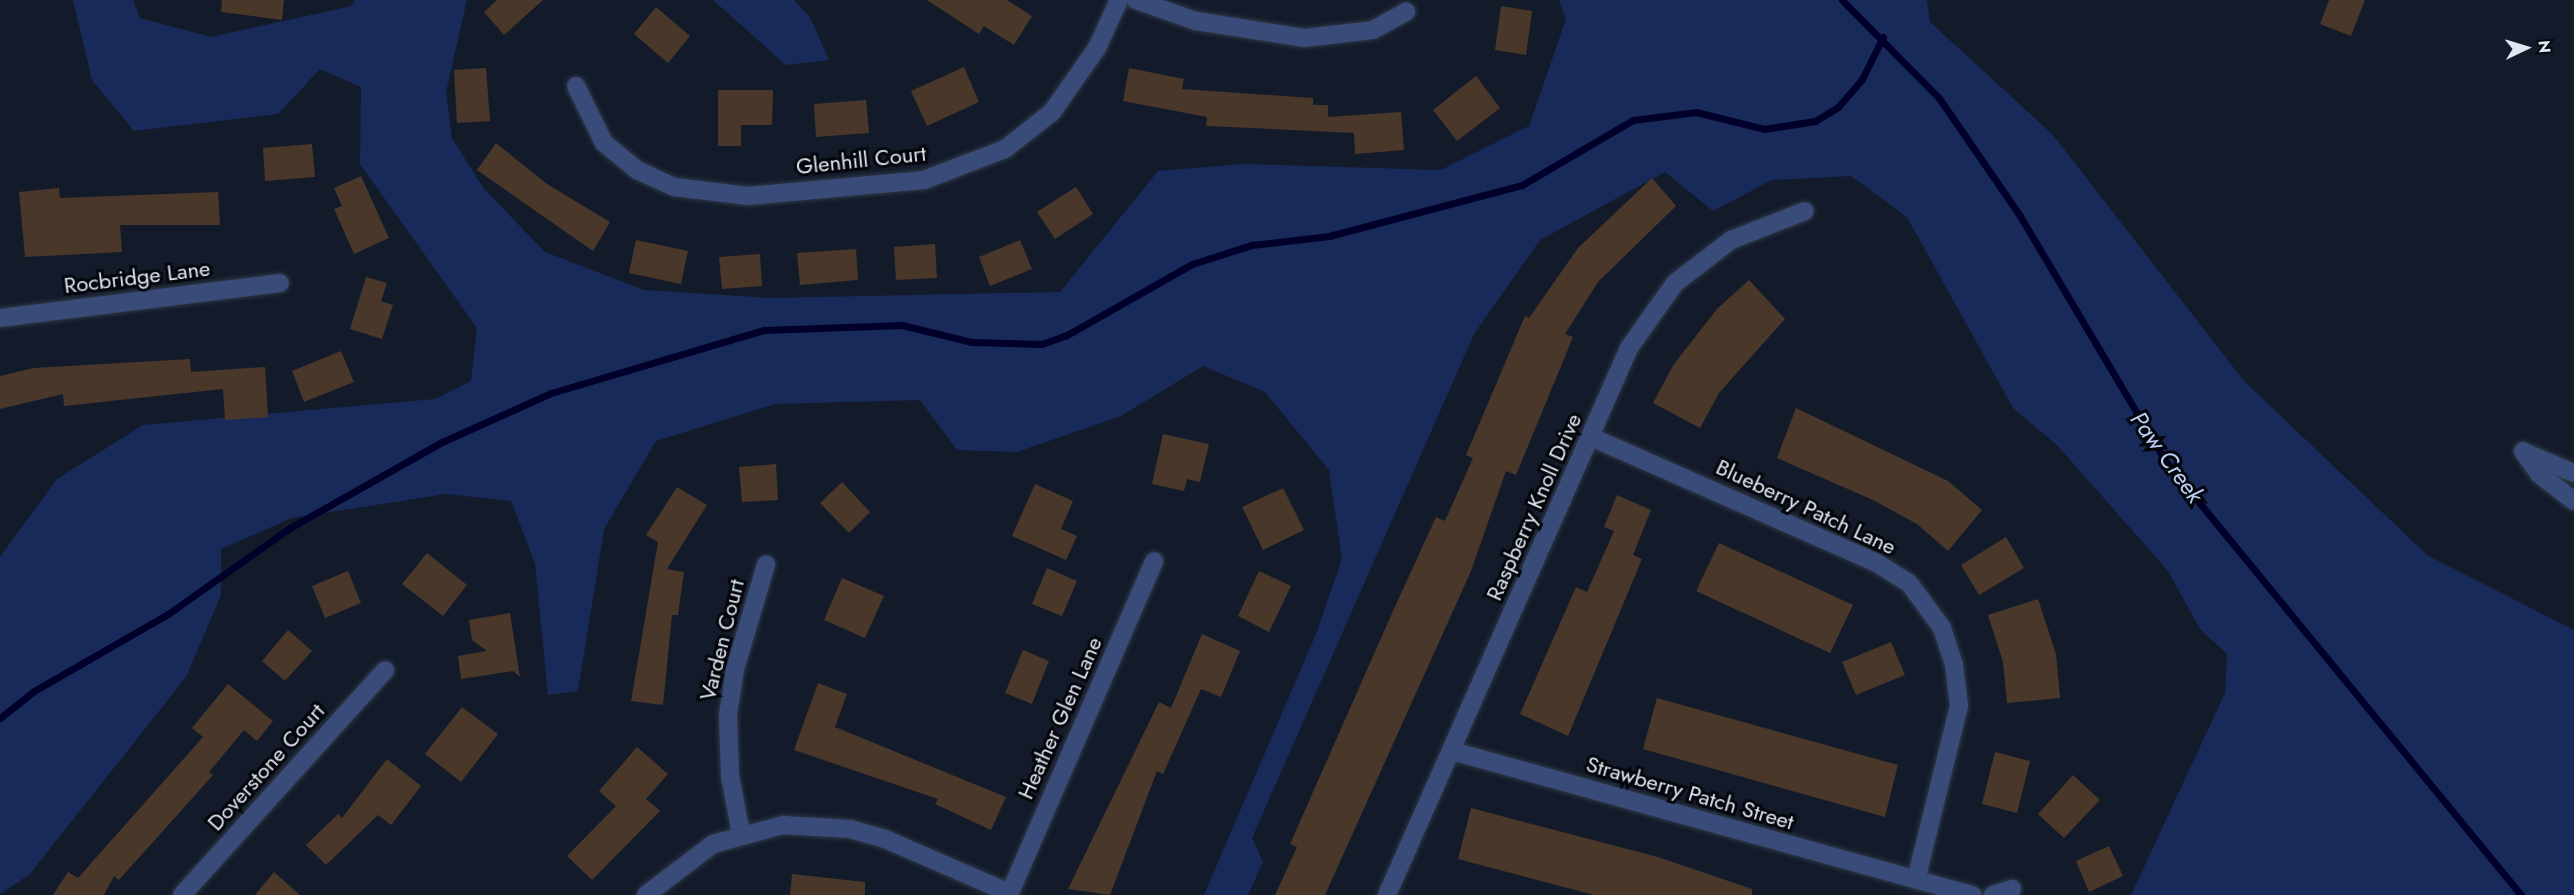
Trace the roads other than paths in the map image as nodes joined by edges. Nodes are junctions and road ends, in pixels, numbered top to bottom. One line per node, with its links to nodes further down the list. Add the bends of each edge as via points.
1 (1119, 0): 4 (street, Glenhill Court, via 1092,57 1052,112 1005,149 924,180 748,196 674,187 637,170 609,147)
2 (1136, 0): 3 (street, via 1196,21 1304,38 1373,30)
3 (1406, 12)
4 (576, 86)
5 (1805, 211): 8 (street, Raspberry Knoll Drive, via 1731,240 1675,284 1629,348)
6 (280, 283): 7 (street, Rocbridge Lane)
7 (0, 318)
8 (1591, 437): 14 (street, Raspberry Knoll Drive); 16 (street, Blueberry Patch Lane, via 1875,562 1910,583 1942,628 1959,706)
9 (2574, 473): 10 (street, via 2523,451 2539,474)
10 (2574, 501)
11 (1154, 561): 18 (street, Heather Glen Lane)
12 (766, 565): 15 (street, Varden Court, via 735,669 728,716 730,776)
13 (385, 670): 19 (street, Doverstone Court)
14 (1452, 751): 16 (street, Strawberry Patch Street); 21 (street, Raspberry Knoll Drive)
15 (741, 834): 18 (street, via 783,825 850,829); 20 (street, via 679,865)
16 (1916, 880): 22 (street, Strawberry Patch Street)
17 (2012, 889): 23 (street)
18 (1009, 894)
19 (182, 895)
20 (646, 895)
21 (1387, 895)
22 (1972, 895)
23 (1993, 895)

